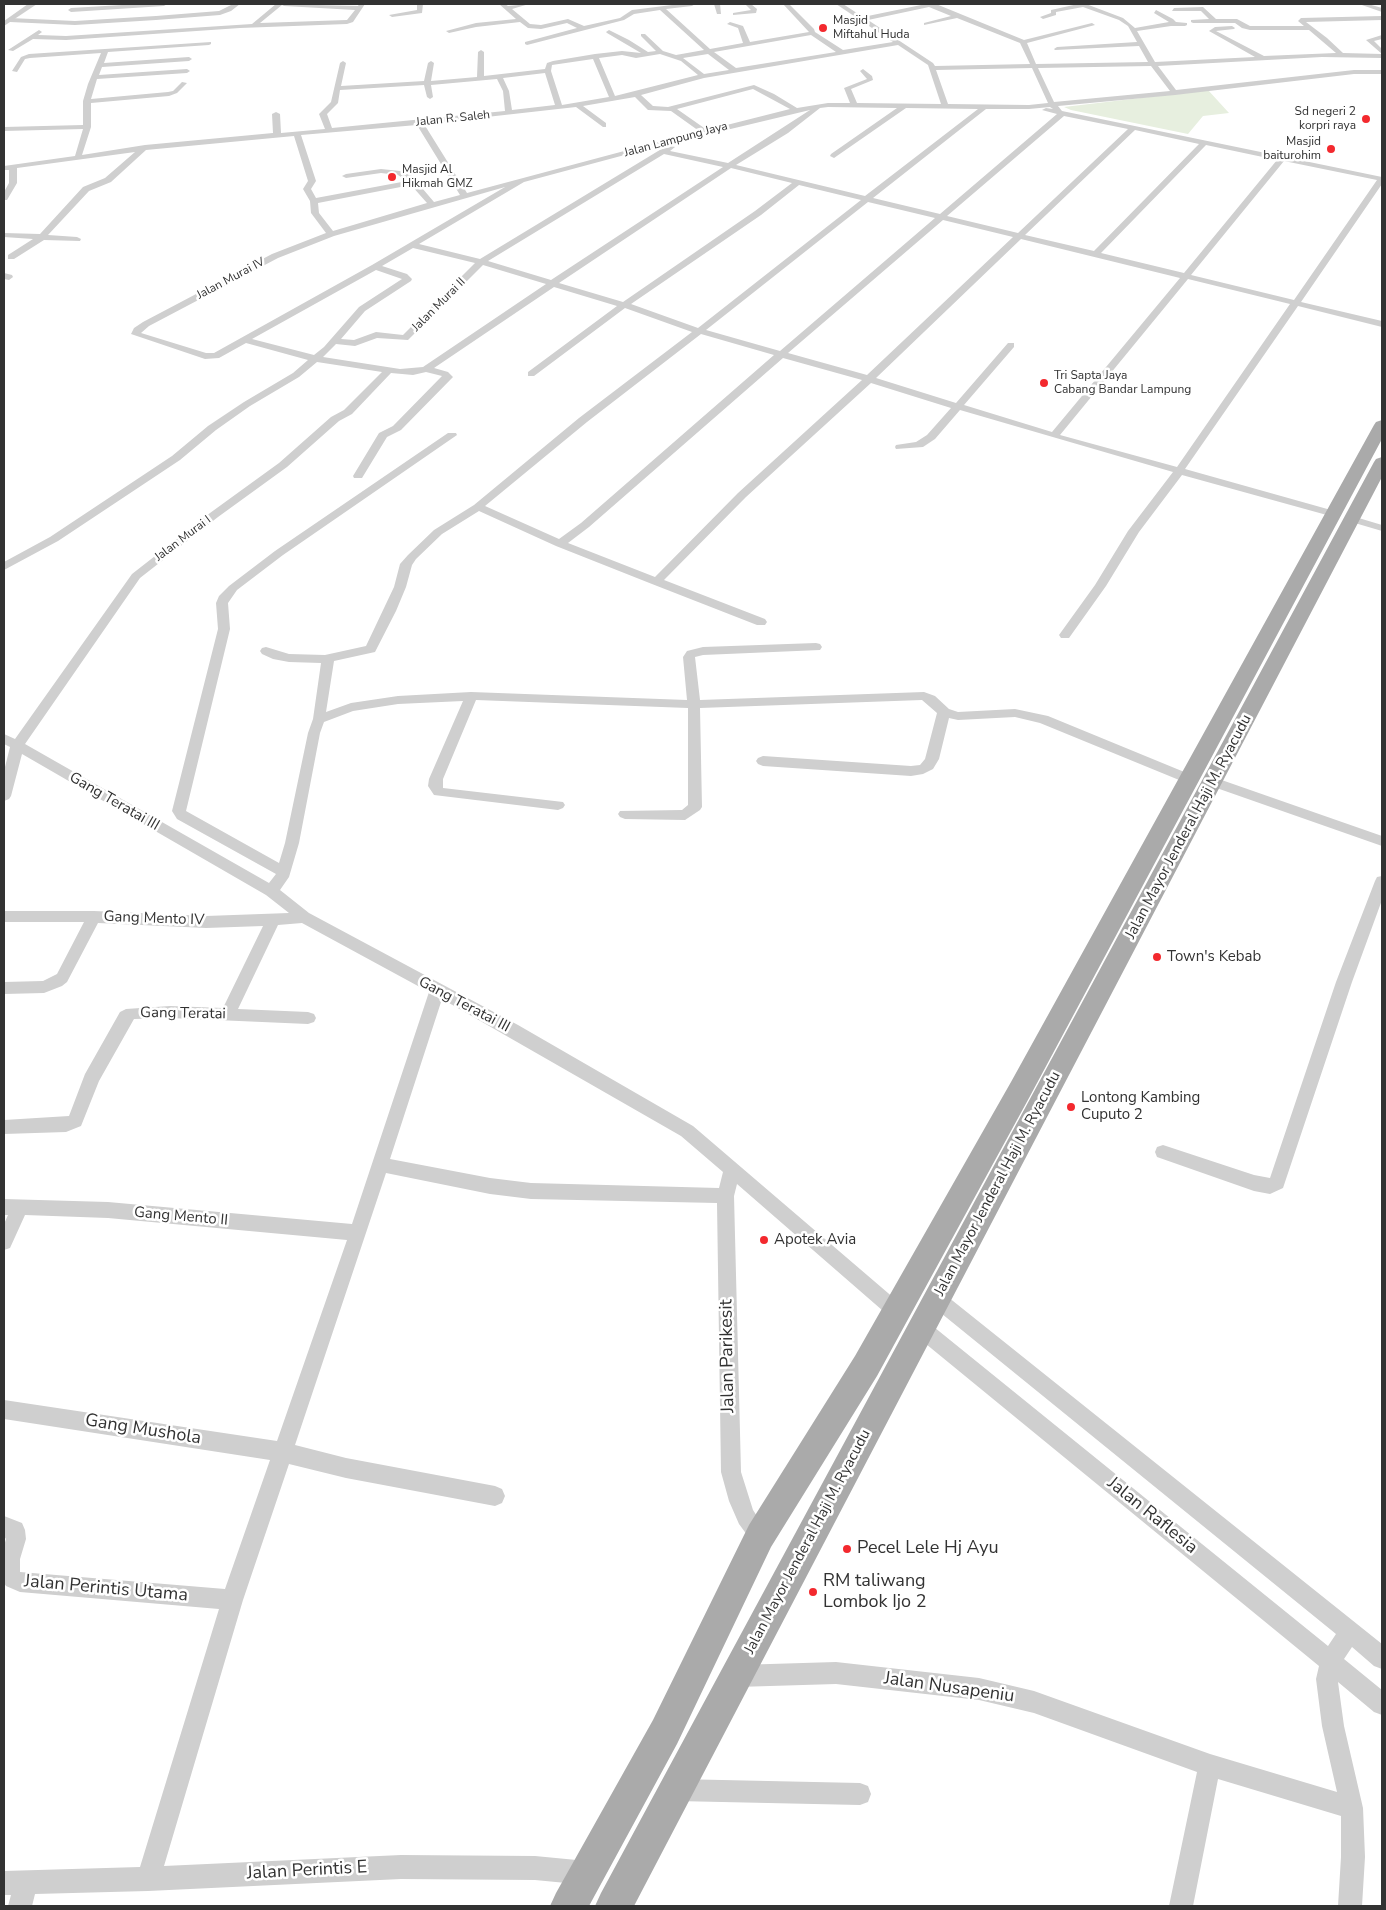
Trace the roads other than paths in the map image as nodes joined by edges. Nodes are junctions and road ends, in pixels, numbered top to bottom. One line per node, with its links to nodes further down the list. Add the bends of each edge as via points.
1 (33, 4): 45 (street)
2 (77, 4): 24 (street)
3 (164, 4): 17 (street)
4 (237, 4): 33 (street, via 224,12)
5 (279, 4): 54 (street)
6 (284, 4): 18 (street)
7 (420, 4): 32 (street, via 420,12)
8 (526, 4): 21 (street)
9 (692, 4): 23 (street)
10 (717, 4): 29 (street)
11 (748, 4): 31 (street, via 754,12)
12 (786, 4): 63 (street)
13 (839, 4): 38 (street)
14 (932, 4): 34 (street); 38 (street)
15 (1082, 4): 35 (street, via 1053,10 1054,14); 59 (street, via 1121,19)
16 (1362, 4): 26 (street)
17 (115, 5): 24 (street)
18 (307, 5): 19 (street); 52 (street)
19 (336, 6): 20 (street); 27 (street)
20 (361, 6): 47 (street, via 349,22)
21 (506, 6): 41 (street)
22 (187, 8): 33 (street)
23 (661, 8): 56 (street, via 632,12 622,19); 76 (street)
24 (71, 10): 46 (street)
25 (1174, 10): 42 (street, via 1202,9)
26 (1382, 10)
27 (330, 12)
28 (1156, 12): 50 (street, via 1171,20)
29 (719, 13)
30 (1237, 13): 44 (street, via 1242,19)
31 (734, 14)
32 (392, 15)
33 (177, 16): 36 (street)
34 (958, 16): 49 (street); 67 (street)
35 (1043, 17)
36 (156, 18): 46 (street); 61 (street)
37 (324, 18): 47 (street)
38 (862, 18): 70 (street)
39 (1364, 18): 40 (street); 55 (street); 58 (street, via 1301,20)
40 (1382, 18)
41 (521, 20): 56 (street, via 531,27 568,21); 60 (street)
42 (1214, 20): 43 (street); 44 (street)
43 (1193, 21)
44 (1237, 21): 57 (street)
45 (6, 22): 46 (street)
46 (52, 23): 65 (street)
47 (317, 23): 52 (street)
48 (730, 24): 71 (street, via 741,27)
49 (926, 24)
50 (1171, 24): 51 (street); 59 (street)
51 (1185, 24)
52 (284, 25): 54 (street)
53 (1092, 25): 67 (street)
54 (253, 26): 61 (street)
55 (1377, 27)
56 (583, 28): 69 (street)
57 (1246, 28): 58 (street); 86 (street, via 1212,31)
58 (1309, 28): 83 (street)
59 (1133, 30): 72 (street)
60 (449, 31)
61 (155, 32): 65 (street); 73 (street)
62 (609, 32): 81 (street)
63 (812, 33): 71 (street); 80 (street)
64 (643, 35): 79 (street)
65 (30, 37): 75 (street)
66 (1382, 37): 82 (street, via 1369,40)
67 (1023, 42): 93 (street)
68 (209, 43): 73 (street)
69 (526, 43)
70 (899, 43): 80 (street, Jalan R. Saleh); 94 (street)
71 (747, 44): 76 (street)
72 (1142, 44): 74 (street); 91 (street)
73 (153, 48): 77 (street)
74 (1057, 49)
75 (11, 50)
76 (710, 51): 85 (street); 98 (street)
77 (104, 52): 92 (street); 100 (street, via 26,57)
78 (481, 52): 106 (street)
79 (661, 52): 81 (street); 85 (street)
80 (841, 52): 98 (street, Jalan R. Saleh)
81 (647, 54): 84 (street)
82 (1382, 54): 83 (street)
83 (1341, 55): 86 (street)
84 (595, 56): 97 (street, via 552,63); 114 (street)
85 (678, 57): 103 (street)
86 (1262, 58): 88 (street)
87 (189, 59): 92 (street)
88 (1253, 59): 91 (street); 95 (street)
89 (343, 63): 110 (street)
90 (431, 63): 109 (street)
91 (1153, 64): 93 (street); 111 (street)
92 (98, 65): 104 (street)
93 (1032, 65): 94 (street); 118 (street)
94 (934, 68): 121 (street)
95 (1267, 68)
96 (187, 71): 104 (street)
97 (548, 71): 105 (street); 123 (street)
98 (734, 71): 103 (street, Jalan R. Saleh)
99 (863, 71): 117 (street, via 870,80 847,88)
100 (15, 72)
101 (1274, 72): 107 (street)
102 (1382, 72): 107 (street, via 1354,72)
103 (703, 76): 112 (street, Jalan R. Saleh)
104 (93, 77): 115 (street)
105 (499, 77): 106 (street); 128 (street, via 506,91)
106 (480, 79): 109 (street)
107 (1288, 81): 111 (street)
108 (184, 83): 115 (street, via 172,94)
109 (427, 83): 110 (street); 113 (street)
110 (337, 88): 136 (street, via 334,103 323,114)
111 (1175, 93): 118 (street)
112 (633, 95): 114 (street, Jalan R. Saleh); 119 (street, via 630,101); 126 (street, via 651,108)
113 (430, 97)
114 (613, 99): 116 (street, Jalan R. Saleh)
115 (88, 101): 133 (street)
116 (577, 105): 123 (street, Jalan R. Saleh); 132 (street)
117 (854, 105): 120 (street, Jalan Lampung Jaya); 124 (street, Jalan Lampung Jaya)
118 (1052, 105): 125 (street); 130 (street)
119 (634, 106)
120 (820, 106): 127 (street, Jalan Lampung Jaya); 147 (street)
121 (945, 106): 122 (street, Jalan Lampung Jaya); 124 (street, Jalan Lampung Jaya)
122 (984, 106): 125 (street, Jalan Lampung Jaya); 156 (street)
123 (559, 107): 128 (street, Jalan R. Saleh)
124 (903, 107): 144 (street)
125 (1029, 107): 130 (street)
126 (670, 109): 127 (street, via 754,87); 137 (street)
127 (796, 110): 137 (street, Jalan Lampung Jaya)
128 (509, 112): 131 (street, Jalan R. Saleh)
129 (276, 114): 140 (street)
130 (1062, 114): 134 (street); 160 (street)
131 (420, 123): 136 (street, Jalan R. Saleh); 154 (street)
132 (604, 125)
133 (87, 127): 135 (street); 145 (street)
134 (1133, 128): 141 (street); 163 (street)
135 (4, 129)
136 (329, 131): 138 (street, Jalan R. Saleh)
137 (705, 132): 139 (street, Jalan Lampung Jaya)
138 (297, 134): 140 (street, Jalan R. Saleh); 158 (street, via 312,181 307,189)
139 (692, 135): 143 (street); 151 (street, Jalan Lampung Jaya)
140 (277, 136): 142 (street, Jalan R. Saleh)
141 (1204, 143): 146 (street); 168 (street)
142 (145, 147): 145 (street, Jalan R. Saleh); 164 (street, via 108,180 86,189)
143 (664, 152): 147 (street); 169 (street)
144 (834, 156)
145 (78, 157): 148 (street, Jalan R. Saleh)
146 (1283, 158): 171 (street); 173 (street, via 1382,179)
147 (730, 166): 153 (street); 172 (street)
148 (13, 167): 149 (street, Jalan R. Saleh); 155 (street, via 13,183)
149 (4, 168)
150 (346, 176): 152 (street, via 390,171)
151 (521, 181): 154 (street, Jalan Lampung Jaya); 157 (street)
152 (413, 182): 158 (street); 159 (street)
153 (797, 183): 156 (street); 174 (street)
154 (468, 195): 157 (street); 159 (street, Jalan Lampung Jaya)
155 (4, 198)
156 (865, 199): 160 (street); 176 (street)
157 (489, 200): 166 (street)
158 (314, 201): 161 (street, via 315,213)
159 (434, 206): 161 (street, Jalan Lampung Jaya)
160 (940, 218): 163 (street); 180 (street)
161 (331, 234): 177 (street, Jalan Murai IV, via 275,256 160,316 136,332 211,357)
162 (4, 235): 164 (street)
163 (1018, 236): 168 (street); 185 (street)
164 (42, 237): 165 (street); 167 (street)
165 (77, 239)
166 (411, 244): 169 (street); 170 (street)
167 (11, 256)
168 (1095, 256): 171 (street)
169 (481, 262): 172 (street); 178 (street, Jalan Murai II, via 405,338 376,335 355,343)
170 (375, 267): 177 (street); 178 (street, via 408,279 362,309)
171 (1184, 277): 173 (street); 189 (street)
172 (551, 284): 174 (street); 182 (street)
173 (1294, 303): 175 (street); 192 (street)
174 (624, 305): 176 (street); 184 (street)
175 (1382, 324)
176 (699, 331): 180 (street); 194 (street, via 583,420)
177 (244, 340): 181 (street)
178 (335, 341): 181 (street)
179 (1011, 345): 186 (street)
180 (782, 355): 185 (street); 197 (street)
181 (316, 359): 183 (street); 198 (street, via 285,383 247,404 176,458 54,539)
182 (426, 368): 183 (street, via 413,372); 193 (street, via 448,377 397,428 382,435)
183 (389, 370): 212 (street, Jalan Murai I, via 348,412 335,419 284,465 136,576)
184 (531, 374)
185 (869, 379): 186 (street); 199 (street, via 736,501)
186 (958, 406): 189 (street); 190 (street, via 924,443)
187 (1382, 425): 195 (main road, Jalan Mayor Jenderal Haji M. Ryacudu)
188 (452, 435): 220 (street, via 279,553 233,588 222,603 224,629 179,811)
189 (1054, 436): 192 (street)
190 (900, 447)
191 (1382, 462): 195 (main road, Jalan Mayor Jenderal Haji M. Ryacudu)
192 (1179, 471): 195 (street); 201 (street, via 1134,531)
193 (358, 476)
194 (478, 507): 197 (street); 204 (street, via 438,532 406,564 400,587 371,648)
195 (1343, 516): 196 (street); 207 (main road, Jalan Mayor Jenderal Haji M. Ryacudu); 210 (main road, Jalan Mayor Jenderal Haji M. Ryacudu)
196 (1382, 528)
197 (560, 544): 199 (street)
198 (4, 567)
199 (656, 582): 200 (street)
200 (761, 622)
201 (1065, 635)
202 (816, 647): 206 (street, via 694,652 689,657)
203 (266, 651): 204 (street, via 288,658)
204 (328, 659): 209 (street)
205 (471, 696): 206 (street); 209 (street, via 398,700 351,708); 216 (street, via 436,779 435,786 439,792)
206 (694, 704): 208 (street, via 924,696); 217 (street, via 695,807 685,815)
207 (1253, 706): 210 (main road, via 1244,710 1233,730 1224,729); 214 (main road, Jalan Mayor Jenderal Haji M. Ryacudu, via 1232,745 1227,739 1218,739)
208 (944, 712): 213 (street, via 932,759 923,769 911,771); 214 (street, via 958,716 1026,714)
209 (319, 719): 220 (street, via 292,843)
210 (1220, 723): 214 (main road, Jalan Mayor Jenderal Haji M. Ryacudu)
211 (4, 738): 212 (street, Gang Teratai III)
212 (18, 744): 215 (street); 220 (street, Gang Teratai III)
213 (763, 761)
214 (1200, 775): 218 (street); 237 (main road, Jalan Mayor Jenderal Haji M. Ryacudu)
215 (4, 796)
216 (558, 805)
217 (626, 814)
218 (1382, 841)
219 (1382, 881): 230 (street, via 1344,982 1277,1184 1254,1184)
220 (277, 882): 223 (street, Gang Teratai III)
221 (4, 916): 222 (street, Gang Mento IV)
222 (94, 917): 224 (street, Gang Mento IV, via 183,921); 225 (street, via 57,982 44,987)
223 (304, 917): 224 (street, Gang Mento IV); 226 (street, Gang Teratai III)
224 (274, 920): 227 (street)
225 (4, 988)
226 (437, 990): 231 (street); 232 (street, Gang Teratai III, via 687,1131)
227 (228, 1014): 228 (street, Gang Teratai); 229 (street, Gang Teratai, via 136,1012 126,1016 91,1079 75,1121 66,1125)
228 (308, 1018)
229 (4, 1127)
230 (1163, 1152)
231 (381, 1165): 233 (street, via 490,1186 531,1190); 235 (street)
232 (732, 1170): 233 (street, Jalan Parikesit); 237 (street, Gang Teratai III)
233 (725, 1196): 242 (street, Jalan Parikesit, via 731,1472 742,1509)
234 (12, 1208): 235 (street, Gang Mento II, via 108,1210); 236 (street)
235 (358, 1233): 239 (street)
236 (4, 1242)
237 (918, 1308): 242 (main road, Jalan Mayor Jenderal Haji M. Ryacudu, via 866,1366); 244 (street); 245 (street, Jalan Raflesia); 247 (main road, Jalan Mayor Jenderal Haji M. Ryacudu)
238 (4, 1409): 239 (street, Gang Mushola)
239 (282, 1452): 240 (street, Gang Mushola, via 346,1468); 243 (street)
240 (495, 1496)
241 (4, 1526): 243 (street, Jalan Perintis Utama, via 15,1530 9,1572 20,1582)
242 (760, 1536): 249 (main road, Jalan Mayor Jenderal Haji M. Ryacudu)
243 (232, 1600): 255 (street)
244 (1348, 1634): 245 (street); 246 (street)
245 (1333, 1658): 248 (street, Jalan Raflesia); 253 (street, via 1327,1679 1333,1726)
246 (1382, 1658)
247 (733, 1683): 249 (main road, via 713,1701 683,1754 669,1752); 250 (street, Jalan Nusapeniu, via 836,1673 979,1689 1034,1702); 251 (main road, Jalan Mayor Jenderal Haji M. Ryacudu)
248 (1382, 1704)
249 (665, 1732): 254 (main road, Jalan Mayor Jenderal Haji M. Ryacudu)
250 (1210, 1766): 253 (street, Jalan Nusapeniu); 260 (street)
251 (676, 1790): 252 (street); 254 (main road, via 661,1773 651,1777 620,1834); 257 (main road, Jalan Mayor Jenderal Haji M. Ryacudu)
252 (860, 1794)
253 (1352, 1808): 261 (street)
254 (593, 1863): 255 (street, Jalan Perintis E, via 535,1868 401,1867); 259 (main road, Jalan Mayor Jenderal Haji M. Ryacudu)
255 (148, 1879): 256 (street, Jalan Perintis E)
256 (15, 1883): 258 (street, Jalan Perintis E)
257 (616, 1902)
258 (20, 1906)
259 (569, 1906)
260 (1181, 1906)
261 (1350, 1906)

